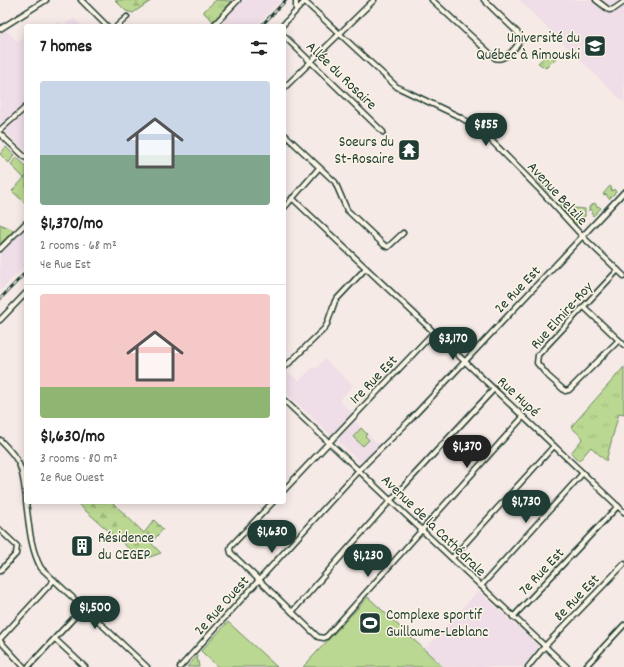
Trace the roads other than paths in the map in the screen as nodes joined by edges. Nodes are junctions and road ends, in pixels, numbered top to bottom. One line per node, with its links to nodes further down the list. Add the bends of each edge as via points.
1 (46, 0): 17 (street)
2 (81, 0): 13 (street)
3 (238, 0): 15 (street)
4 (296, 0): 11 (street)
5 (304, 0): 11 (street); 18 (street, Avenue Belzile)
6 (374, 0): 18 (street)
7 (432, 0): 8 (street, via 495,58 503,59 518,44 520,37)
8 (484, 0)
9 (596, 0): 10 (street, via 609,10)
10 (624, 2)
11 (296, 11): 16 (street)
12 (128, 17): 14 (street)
13 (105, 24)
14 (119, 24)
15 (215, 24)
16 (284, 24)
17 (0, 29)
18 (339, 34): 20 (street); 34 (street, Avenue Belzile, via 397,87 480,129)
19 (286, 38): 20 (street, Allée du Rosaire)
20 (311, 61): 21 (street); 24 (street, Allée du Rosaire)
21 (286, 86)
22 (24, 109): 23 (street)
23 (0, 130)
24 (383, 132)
25 (0, 134): 27 (street)
26 (286, 137): 28 (street)
27 (24, 156)
28 (319, 168): 30 (street); 33 (street, via 335,182 347,210 384,245 388,247)
29 (624, 192): 34 (street, 2e Rue Est)
30 (292, 198): 31 (street); 36 (street, Rue Hupé)
31 (286, 206)
32 (24, 225): 35 (street)
33 (403, 233)
34 (583, 237): 37 (street, Avenue Belzile); 45 (street, 2e Rue Est)
35 (0, 249)
36 (366, 268): 42 (street, Rue Hupé); 46 (street, via 335,301 324,329)
37 (618, 270): 38 (street, Avenue Belzile); 40 (street, Rue Elmire-Roy)
38 (624, 276)
39 (24, 295): 41 (street)
40 (584, 307): 43 (street); 43 (street, Rue Elmire-Roy, via 538,356 537,363 548,376 565,391 569,390)
41 (0, 320)
42 (434, 332): 45 (street, Rue Hupé); 51 (street, 1re Rue Est)
43 (619, 340): 44 (street)
44 (624, 345)
45 (465, 361): 47 (street, Rue Hupé); 54 (street, 2e Rue Est)
46 (286, 366)
47 (494, 389): 49 (street, Rue Hupé); 57 (street)
48 (286, 402): 51 (street, Avenue de la Cathédrale)
49 (524, 417): 52 (street, Rue Hupé); 63 (street)
50 (0, 440): 53 (street)
51 (329, 442): 54 (street, Avenue de la Cathédrale); 56 (street, 1re Rue Est)
52 (554, 446): 55 (street, Rue Hupé); 64 (street)
53 (24, 470)
54 (359, 470): 57 (street, Avenue de la Cathédrale); 68 (street, 2e Rue Ouest)
55 (583, 473): 60 (street, Rue Hupé); 69 (street)
56 (286, 488)
57 (390, 501): 63 (street, Avenue de la Cathédrale); 71 (street)
58 (26, 504): 67 (street, via 36,560)
59 (271, 504): 68 (street, via 230,549 231,553)
60 (618, 506): 61 (street, Rue Hupé); 72 (street, 7e Rue Est)
61 (624, 512)
62 (0, 530): 66 (street, via 17,546 16,554)
63 (422, 531): 64 (street, Avenue de la Cathédrale); 71 (street, via 324,638 318,637)
64 (452, 558): 69 (street, Avenue de la Cathédrale)
65 (624, 564): 76 (street, 8e Rue Est)
66 (0, 571)
67 (54, 580): 70 (street); 75 (street)
68 (260, 580): 71 (street); 81 (street, 2e Rue Ouest)
69 (481, 586): 72 (street, Avenue de la Cathédrale)
70 (83, 608): 74 (street); 80 (street)
71 (292, 612)
72 (514, 617): 76 (street, Avenue de la Cathédrale)
73 (624, 625): 84 (street)
74 (55, 638): 78 (street); 79 (street)
75 (0, 640): 77 (street)
76 (545, 646): 82 (street, 8e Rue Est); 83 (street, Avenue de la Cathédrale)
77 (24, 667)
78 (28, 667)
79 (85, 667)
80 (147, 667)
81 (180, 667)
82 (528, 667)
83 (566, 667)
84 (585, 667)

